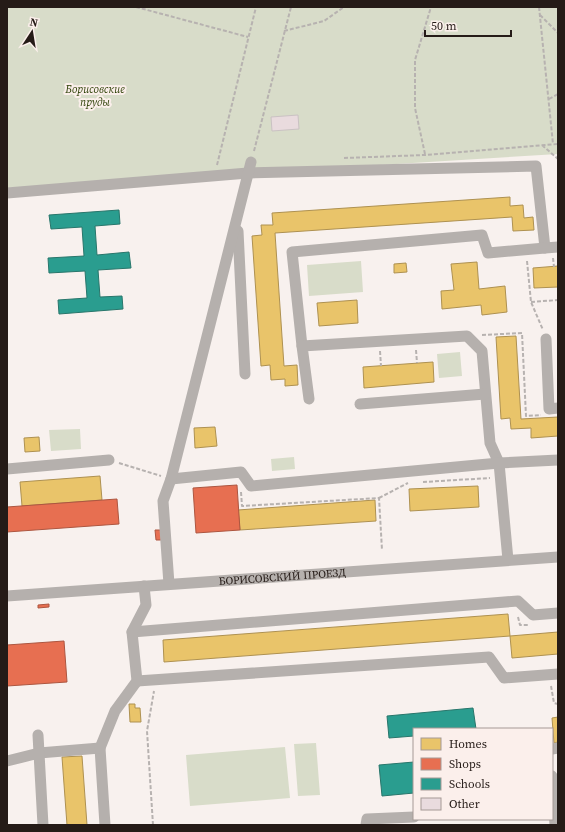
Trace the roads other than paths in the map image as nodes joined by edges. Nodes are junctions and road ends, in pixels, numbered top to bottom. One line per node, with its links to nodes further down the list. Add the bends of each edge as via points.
1 (250, 168): 2 (street); 3 (street); 5 (street, via 536,166)
2 (7, 193)
3 (237, 219): 8 (street); 17 (street)
4 (558, 247): 5 (street)
5 (545, 248): 7 (street, via 488,253 482,235 292,252)
6 (546, 339): 12 (street, via 549,408)
7 (302, 346): 9 (street, via 467,336 482,351); 10 (street)
8 (245, 374)
9 (485, 394): 11 (street); 15 (street, via 490,443)
10 (309, 399)
11 (360, 404)
12 (558, 408)
13 (109, 460): 16 (street)
14 (558, 460): 15 (street)
15 (499, 463): 17 (street, via 251,486 241,472); 19 (street)
16 (7, 469)
17 (171, 479): 20 (street, via 163,501)
18 (558, 557): 19 (street, БОРИСОВСКИЙ ПРОЕЗД)
19 (508, 560): 20 (street, БОРИСОВСКИЙ ПРОЕЗД)
20 (169, 584): 21 (street, БОРИСОВСКИЙ ПРОЕЗД)
21 (144, 586): 22 (street, БОРИСОВСКИЙ ПРОЕЗД); 24 (street, via 146,605)
22 (7, 596)
23 (558, 614): 24 (street, via 533,615 518,601)
24 (132, 632): 26 (street)
25 (554, 674): 26 (street, via 504,678 489,657)
26 (137, 681): 28 (street, via 115,711)
27 (38, 735): 29 (street)
28 (100, 748): 29 (street); 34 (street)
29 (39, 753): 30 (street); 33 (street)
30 (7, 761)
31 (553, 808): 36 (street)
32 (413, 817): 35 (street, via 367,819)
33 (43, 825)
34 (105, 825)
35 (366, 825)
36 (555, 825)

